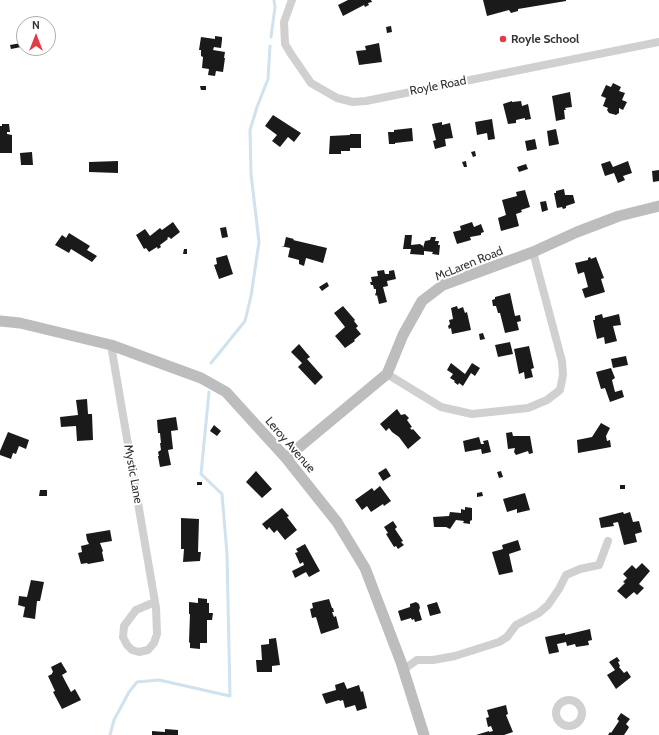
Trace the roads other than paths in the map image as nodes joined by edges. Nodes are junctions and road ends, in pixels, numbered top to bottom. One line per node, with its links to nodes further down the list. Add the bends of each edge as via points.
1 (292, 0): 2 (street, Royle Road, via 284,22 285,44 311,83 337,98 353,102)
2 (659, 42)
3 (659, 206): 4 (street, McLaren Road, via 619,216)
4 (533, 252): 7 (street, McLaren Road, via 443,285 422,301 403,335); 7 (street, via 562,361 560,390 528,408 472,414 441,407)
5 (0, 321): 6 (street, Leroy Avenue, via 20,323)
6 (111, 346): 8 (street, Leroy Avenue, via 201,378 226,392); 10 (street, Mystic Lane)
7 (387, 374): 8 (street, McLaren Road)
8 (286, 458): 11 (street, Leroy Avenue, via 336,522 365,568)
9 (608, 541): 11 (street, via 600,566 580,569 566,575 548,605 539,613 516,625 508,637 455,656 417,660)
10 (155, 602): 10 (street, Mystic Lane, via 157,634 154,643 148,650 132,650 123,637 124,626 136,610)
11 (403, 670): 13 (street, Leroy Avenue)
12 (568, 726): 14 (street)
13 (424, 735)
14 (565, 735)

